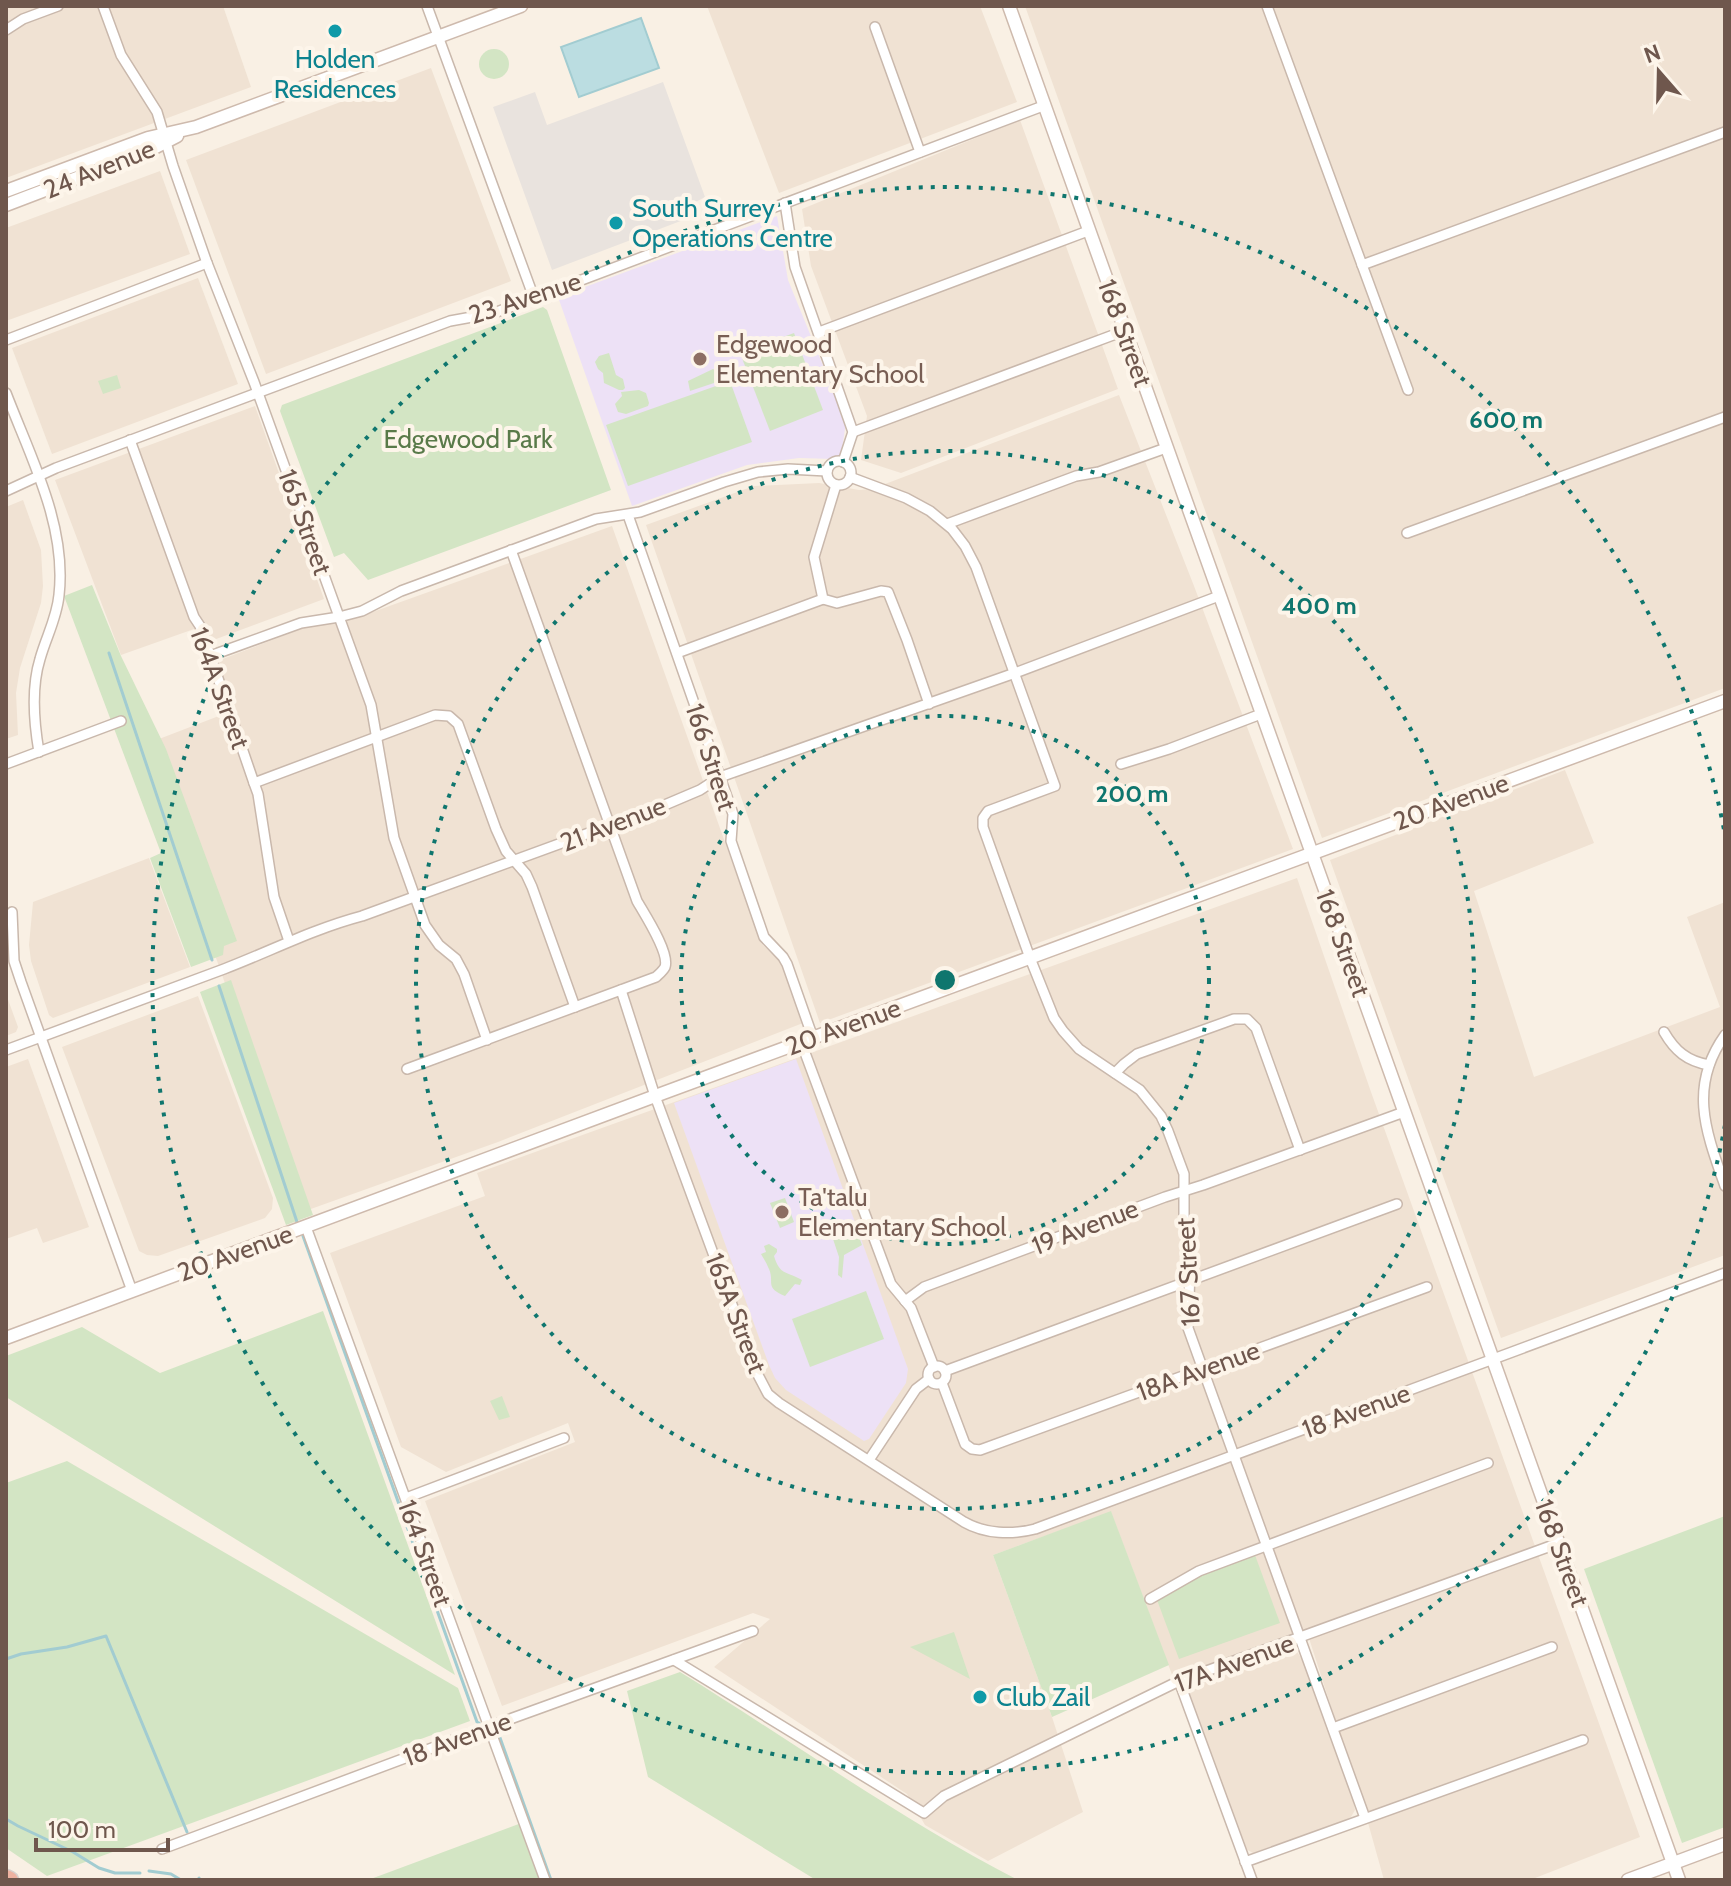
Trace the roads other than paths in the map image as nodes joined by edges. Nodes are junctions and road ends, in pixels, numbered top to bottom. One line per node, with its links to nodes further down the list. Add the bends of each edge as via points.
1 (58, 6): 8 (street)
2 (103, 6): 12 (street, 165 Street, via 121,55 156,108)
3 (427, 6): 9 (street)
4 (521, 6): 9 (main road, 24 Avenue)
5 (1009, 6): 10 (main road, 168 Street)
6 (1267, 6): 19 (street)
7 (875, 27): 13 (street)
8 (6, 30)
9 (438, 37): 12 (main road, 24 Avenue); 20 (street)
10 (1043, 106): 13 (street, 23 Avenue); 17 (main road, 168 Street)
11 (1725, 132): 19 (street)
12 (165, 138): 14 (main road, 24 Avenue, via 148,138); 16 (main road, 24 Avenue, via 150,150); 18 (street, 165 Street)
13 (920, 152): 15 (street, 23 Avenue)
14 (6, 191)
15 (785, 203): 20 (street, 23 Avenue); 22 (street, via 795,267)
16 (6, 205)
17 (1088, 231): 21 (main road, 168 Street); 22 (street)
18 (207, 263): 23 (street); 26 (street, 165 Street)
19 (1362, 265): 24 (street)
20 (534, 298): 26 (street, 23 Avenue, via 450,321)
21 (1124, 331): 28 (street); 30 (main road, 168 Street)
22 (819, 332): 28 (street)
23 (6, 340)
24 (1408, 390)
25 (6, 393): 33 (street)
26 (258, 393): 29 (street, 23 Avenue); 43 (street, 165 Street)
27 (1725, 417): 39 (street)
28 (853, 432): 31 (street)
29 (130, 440): 33 (street, 23 Avenue); 45 (street, 164A Street)
30 (1166, 448): 38 (street); 41 (main road, 168 Street)
31 (843, 462): 32 (street, via 831,464); 34 (street)
32 (827, 471): 35 (street); 37 (street, via 758,472)
33 (38, 476): 36 (street, 23 Avenue); 52 (street, via 54,526 60,578 56,617 35,681)
34 (850, 477): 35 (street); 38 (street, via 906,498)
35 (836, 485): 42 (street, via 814,557)
36 (6, 491)
37 (628, 515): 40 (street, via 596,519); 44 (street, 166 Street)
38 (947, 524): 46 (street, via 976,567)
39 (1407, 533)
40 (511, 550): 43 (street); 57 (street)
41 (1219, 596): 46 (street, 21 Avenue); 49 (main road, 168 Street)
42 (823, 599): 44 (street); 48 (street, via 837,603 888,592)
43 (339, 617): 45 (street, via 301,623); 51 (street, 165 Street)
44 (677, 653): 55 (street, 166 Street)
45 (210, 656): 56 (street, 164A Street)
46 (1015, 673): 48 (street, 21 Avenue); 63 (street, 167 Street, via 1055,786 988,811 983,827)
47 (1725, 701): 58 (main road, 20 Avenue)
48 (929, 704): 55 (street, 21 Avenue)
49 (1261, 714): 54 (street); 58 (main road, 168 Street)
50 (121, 721): 52 (street)
51 (377, 737): 56 (street); 59 (street, via 435,715 449,716 458,724 496,829); 60 (street, 165 Street, via 394,838)
52 (39, 752): 53 (street)
53 (6, 764)
54 (1121, 764)
55 (720, 777): 57 (street, 21 Avenue); 70 (street, 166 Street, via 733,814 731,841 764,937 787,964)
56 (254, 783): 62 (street, 164A Street, via 274,897)
57 (609, 825): 59 (street, 21 Avenue); 64 (street, via 666,961 656,977)
58 (1311, 854): 63 (main road, 20 Avenue); 76 (main road, 168 Street)
59 (515, 861): 60 (street, 21 Avenue); 65 (street, via 532,887)
60 (415, 896): 62 (street, 21 Avenue); 69 (street, 165 Street, via 425,925 464,974)
61 (12, 912): 68 (street, via 14,961)
62 (289, 941): 68 (street, 21 Avenue)
63 (1030, 958): 70 (main road, 20 Avenue); 74 (street, 167 Street, via 1063,1031 1090,1058)
64 (621, 990): 65 (street); 75 (street, 165A Street)
65 (575, 1007): 69 (street)
66 (1664, 1032): 72 (street, via 1683,1056)
67 (1725, 1035): 72 (street)
68 (40, 1037): 71 (street, 21 Avenue); 85 (street)
69 (487, 1040): 73 (street)
70 (807, 1040): 75 (main road, 20 Avenue); 86 (street, 166 Street, via 891,1284)
71 (6, 1050)
72 (1709, 1065): 78 (street, via 1704,1118)
73 (407, 1069)
74 (1115, 1073): 77 (street, via 1137,1054 1247,1019 1256,1028); 79 (street, 167 Street, via 1140,1090 1161,1116 1180,1161)
75 (655, 1096): 81 (main road, 20 Avenue); 96 (street, 165A Street, via 765,1388 779,1403)
76 (1404, 1112): 77 (street, 19 Avenue); 88 (main road, 168 Street)
77 (1300, 1150): 79 (street, 19 Avenue)
78 (1725, 1186)
79 (1185, 1191): 83 (street, 167 Street); 86 (street, 19 Avenue, via 924,1287)
80 (1397, 1204): 83 (street)
81 (306, 1227): 85 (main road, 20 Avenue); 98 (street, 164 Street)
82 (1725, 1273): 88 (street, 18 Avenue)
83 (1189, 1281): 90 (street, 167 Street, via 1188,1328); 91 (street)
84 (1427, 1287): 90 (street, 18A Avenue)
85 (132, 1291): 87 (main road, 20 Avenue)
86 (905, 1301): 89 (street, 166 Street)
87 (6, 1338)
88 (1494, 1360): 95 (street, 18 Avenue); 100 (main road, 168 Street)
89 (934, 1367): 91 (street); 92 (street)
90 (1202, 1370): 93 (street, 18A Avenue, via 980,1450 963,1441); 95 (street, 167 Street)
91 (945, 1371): 93 (street)
92 (929, 1379): 93 (street); 96 (street, via 916,1389)
93 (942, 1383)
94 (564, 1438): 98 (street)
95 (1234, 1456): 99 (street, 18 Avenue, via 1035,1529); 101 (street, 167 Street)
96 (869, 1460): 99 (street, 165A Street)
97 (1488, 1463): 101 (street)
98 (406, 1498): 108 (street, 164 Street)
99 (984, 1530)
100 (1559, 1543): 104 (street, 17A Avenue); 115 (main road, 168 Street)
101 (1267, 1545): 102 (street, via 1199,1571); 104 (street, 167 Street)
102 (1150, 1599)
103 (753, 1631): 106 (street, 18 Avenue)
104 (1300, 1638): 107 (street, 17A Avenue); 109 (street, 167 Street)
105 (1552, 1647): 109 (street)
106 (674, 1660): 107 (street, 17A Avenue, via 924,1813 944,1796); 108 (street, 18 Avenue)
107 (1179, 1681): 114 (street)
108 (488, 1727): 113 (street, 18 Avenue); 116 (street, 164 Street)
109 (1333, 1728): 111 (street, 167 Street)
110 (1583, 1740): 111 (street)
111 (1365, 1818): 114 (street)
112 (1725, 1844): 115 (main road)
113 (162, 1849)
114 (1245, 1862): 117 (street)
115 (1673, 1864): 118 (main road); 119 (main road, 168 Street)
116 (545, 1880)
117 (1252, 1880)
118 (1628, 1880)
119 (1679, 1880)

